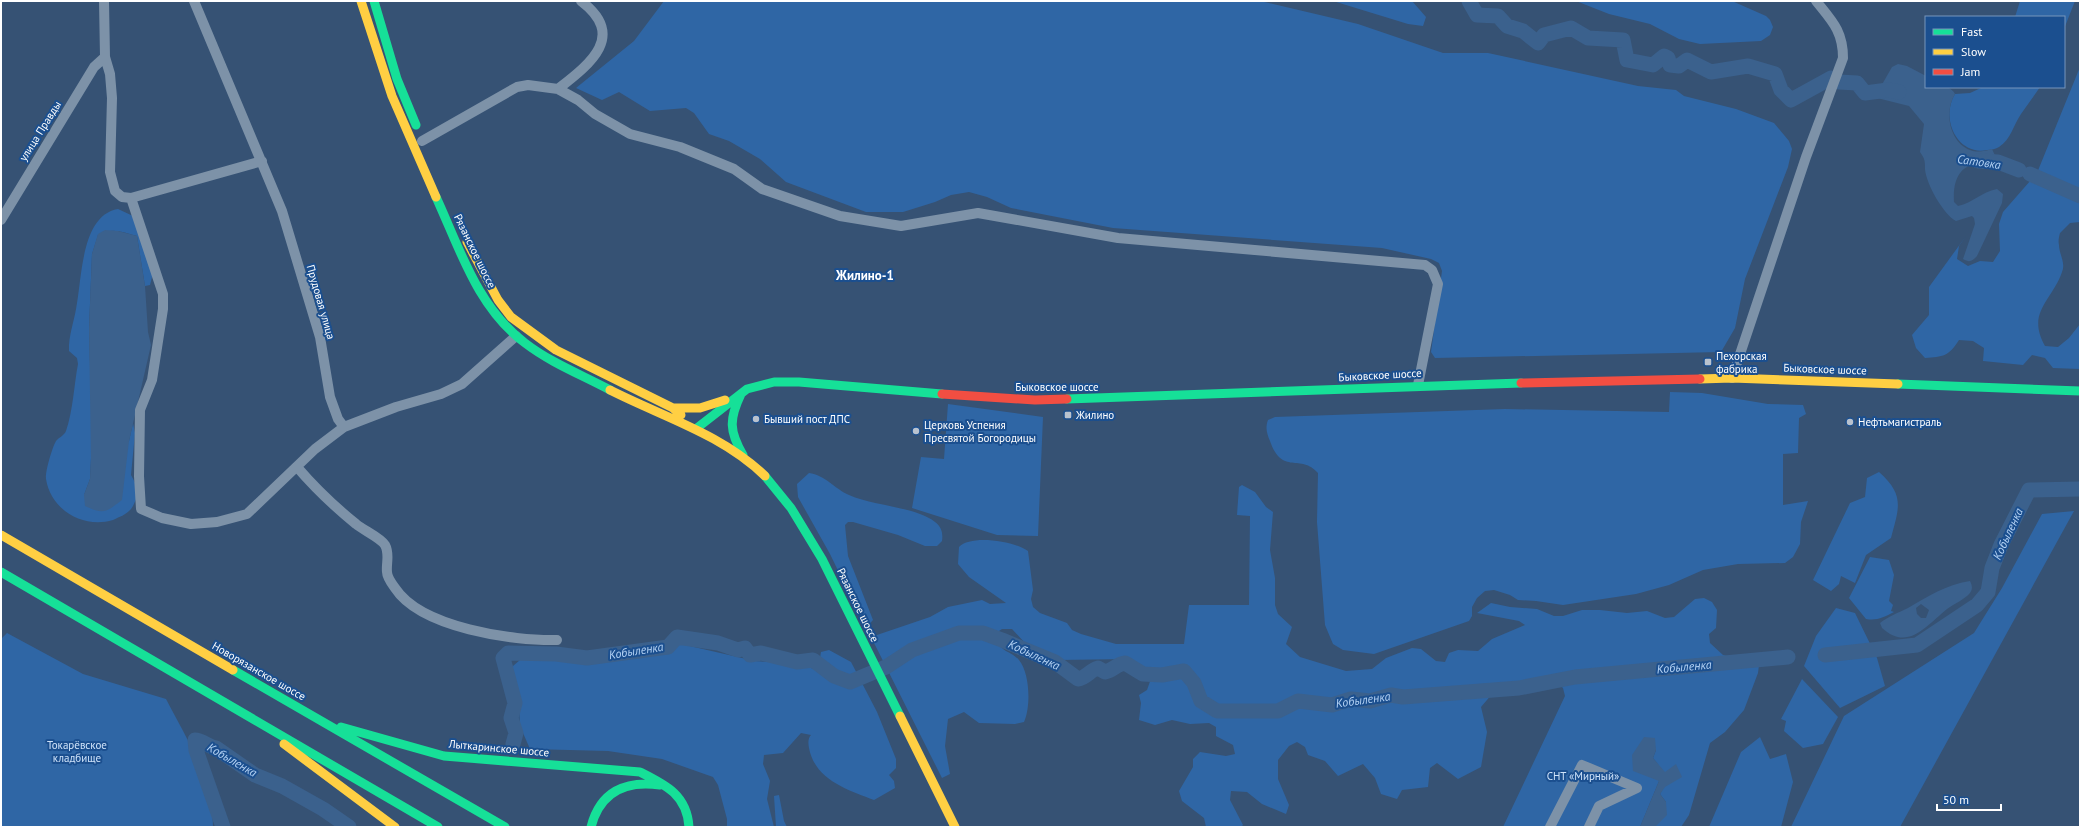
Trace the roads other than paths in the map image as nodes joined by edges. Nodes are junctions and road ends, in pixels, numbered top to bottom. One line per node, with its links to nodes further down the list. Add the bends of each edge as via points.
1 (104, 1): 7 (street)
2 (194, 1): 10 (street, Прудовая улица)
3 (361, 1): 14 (main road, Рязанское шоссе, via 387,83 470,273 488,304)
4 (374, 1): 9 (main road, via 397,79)
5 (581, 1): 8 (street, via 601,22 601,47 584,68)
6 (1816, 1): 15 (street, via 1838,30 1843,44 1843,58 1806,157)
7 (105, 57): 11 (street, via 110,74 112,98 110,172 115,191 122,197); 12 (street, улица Правды, via 90,73)
8 (558, 89): 9 (street, via 528,85 517,87); 16 (street, via 630,134 680,147 734,169 762,189 840,216 901,226 978,213 1118,238 1425,264 1432,270 1438,284)
9 (424, 144)
10 (262, 161): 11 (street); 20 (street, Прудовая улица, via 282,211 320,337 330,397 338,419)
11 (132, 198): 23 (street, via 163,294 152,380 140,410 141,509 162,518 191,524 217,522 247,514)
12 (1, 220)
13 (464, 236): 19 (main road, Рязанское шоссе, via 498,300 511,317 556,350)
14 (516, 336): 20 (street, via 462,384 441,394 396,407); 21 (main road, Рязанское шоссе, via 548,359 651,410)
15 (1732, 378): 16 (main road, Быковское шоссе); 17 (main road, Быковское шоссе)
16 (1418, 385): 18 (main road, Быковское шоссе, via 1052,400 980,397 799,382 774,382)
17 (2080, 391)
18 (742, 392): 19 (main road, via 704,407); 21 (main road, Быковское шоссе); 22 (main road, via 733,410 731,430)
19 (673, 408): 21 (main road, Рязанское шоссе)
20 (344, 427): 23 (street)
21 (697, 428): 22 (main road, Рязанское шоссе)
22 (744, 457): 35 (main road, Рязанское шоссе, via 773,485 803,524)
23 (297, 467): 26 (street, via 357,526 385,544 388,553 387,574 395,589 408,604 435,619 481,631 517,639)
24 (1, 535): 27 (main road, Новорязанское шоссе)
25 (1, 572): 28 (main road)
26 (557, 640)
27 (327, 724): 29 (main road, Лыткаринское шоссе, via 444,756 626,770 640,772); 32 (main road, Новорязанское шоссе)
28 (266, 728): 30 (main road, via 301,758); 31 (main road)
29 (668, 787): 33 (main road, via 642,783 620,788 601,803); 34 (main road, Лыткаринское шоссе, via 678,794 686,807 690,820)
30 (395, 827)
31 (438, 827)
32 (505, 827)
33 (591, 827)
34 (689, 827)
35 (955, 827)
36 (1550, 827): 37 (street, via 1582,765 1637,788 1598,806)
37 (1589, 827)

